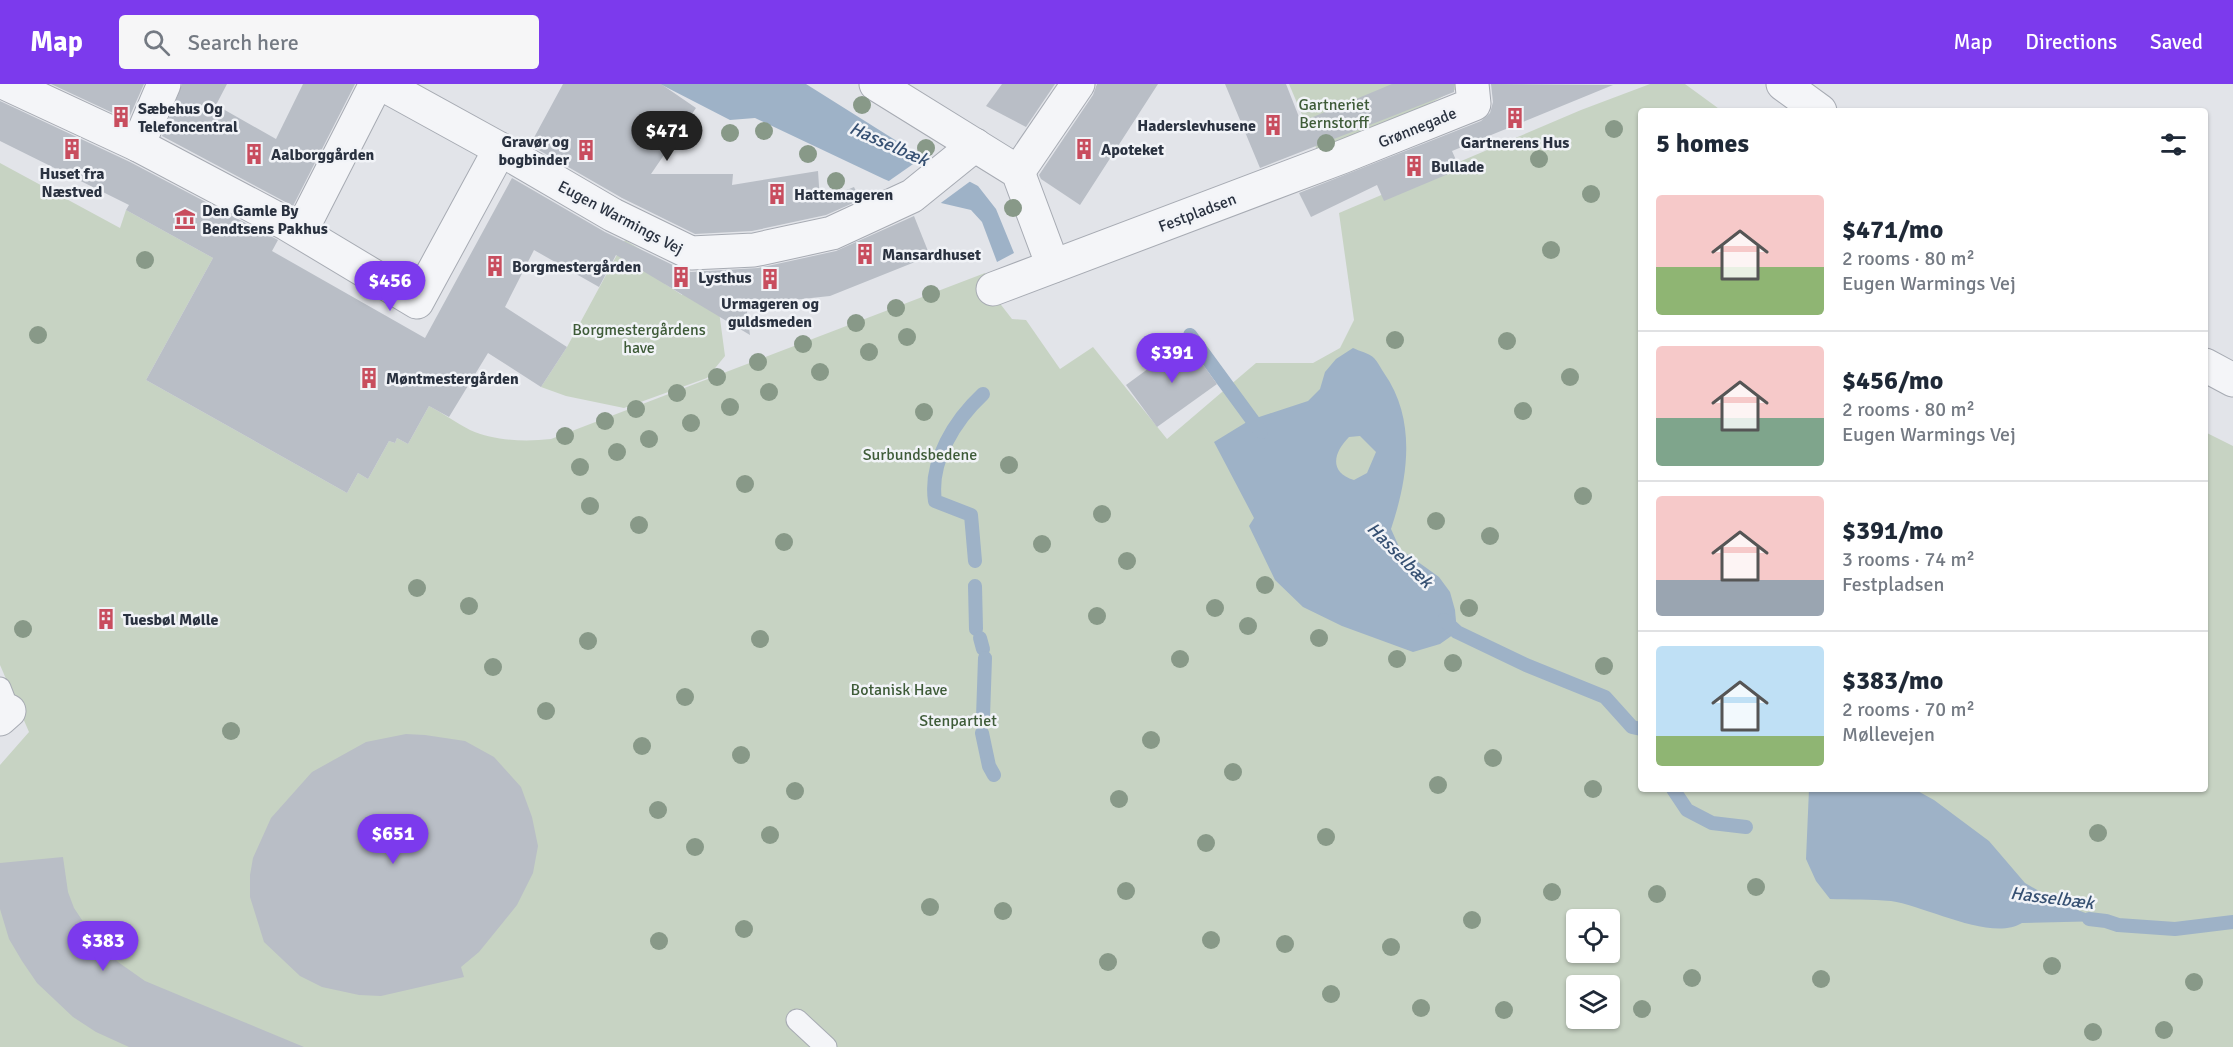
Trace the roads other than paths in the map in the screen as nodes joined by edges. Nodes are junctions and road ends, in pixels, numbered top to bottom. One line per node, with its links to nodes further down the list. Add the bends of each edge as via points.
1 (7, 84): 10 (street)
2 (164, 84): 10 (street)
3 (376, 84): 15 (street)
4 (382, 84): 12 (street, Eugen Warmings Vej)
5 (876, 84): 11 (street)
6 (1078, 84): 14 (street)
7 (1472, 84): 13 (street, Grønnegade, via 1474,104)
8 (1783, 84): 9 (street)
9 (1816, 108)
10 (138, 145): 15 (street)
11 (975, 145): 12 (street, Eugen Warmings Vej, via 912,196 832,233 754,250 691,253 613,215); 14 (street)
12 (500, 149): 15 (street, via 417,302)
13 (1342, 158): 16 (street, Festpladsen)
14 (1018, 171): 16 (street)
15 (301, 231)
16 (1053, 266): 17 (street, Festpladsen)
17 (993, 289)
18 (2208, 367): 19 (street)
19 (2233, 380)
20 (797, 1020): 21 (lane)
21 (826, 1047)

